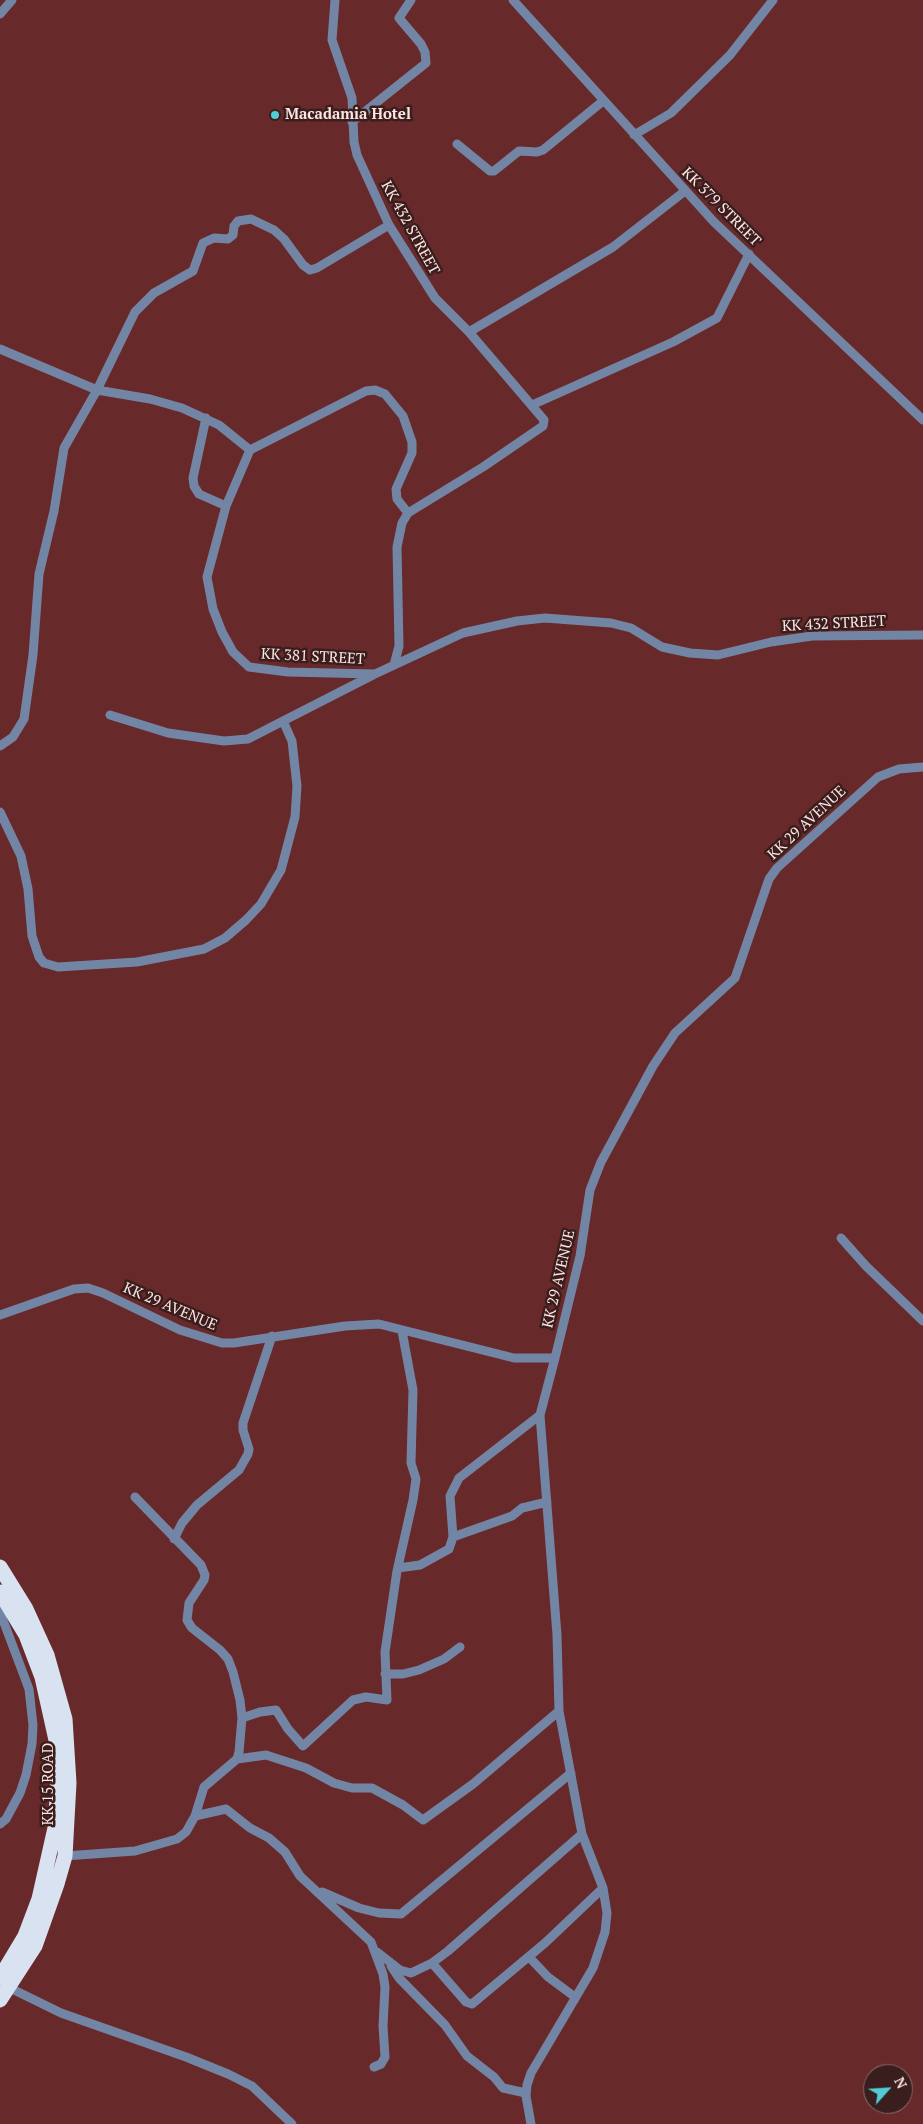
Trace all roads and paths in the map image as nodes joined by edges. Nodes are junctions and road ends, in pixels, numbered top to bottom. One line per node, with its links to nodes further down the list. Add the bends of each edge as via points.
1 (12, 0): 6 (street)
2 (335, 0): 8 (street, KK 432 STREET, via 332,40 352,98)
3 (411, 0): 8 (street, via 399,18 426,52 426,63)
4 (512, 0): 7 (street, KK 379 STREET)
5 (773, 0): 9 (street, via 730,55 671,114)
6 (0, 14)
7 (603, 101): 9 (street, KK 379 STREET); 10 (street, via 542,150 519,151 494,171 490,172)
8 (352, 122): 12 (street, KK 432 STREET, via 357,155)
9 (634, 135): 11 (street, KK 379 STREET)
10 (457, 144)
11 (684, 191): 13 (street, KK 379 STREET); 14 (street, via 613,248)
12 (389, 225): 14 (street, KK 432 STREET, via 435,298); 16 (street, via 310,270 274,230 251,219 238,221 233,236 203,243 193,271 144,301 125,331)
13 (749, 254): 17 (street, via 716,318 673,342); 19 (street, KK 379 STREET)
14 (469, 332): 17 (street, KK 432 STREET)
15 (0, 349): 16 (street)
16 (97, 390): 18 (street, via 150,399); 29 (street, via 64,448 54,512 39,574 24,720 13,737)
17 (532, 405): 22 (street, KK 432 STREET, via 544,420 543,426)
18 (206, 418): 20 (street, via 233,434); 21 (street, via 194,486 199,494)
19 (923, 420)
20 (250, 450): 21 (street, KK 381 STREET); 22 (street, via 349,399 375,390 385,394 403,416 409,430 412,453 396,489 397,499)
21 (226, 506): 26 (street, KK 381 STREET, via 208,567 208,588 222,632 240,661 249,667 267,670)
22 (408, 513): 25 (street, via 402,523 398,547 399,646)
23 (923, 635): 24 (street, KK 432 STREET, via 812,636)
24 (718, 655): 25 (street, KK 381 STREET, via 662,647 631,628 611,623 545,618 463,632)
25 (394, 665): 26 (street, KK 381 STREET)
26 (375, 674): 28 (street)
27 (110, 715): 28 (street, via 168,733 224,742 248,739)
28 (283, 722): 31 (street, via 292,741 297,786 295,817 281,870 261,904 246,920 216,944 183,955 137,962 58,967 44,963 32,936 21,856)
29 (0, 746)
30 (923, 767): 37 (street, KK 29 AVENUE, via 899,769 878,777 776,868 769,879 734,978 675,1034 653,1066 601,1162 590,1190 580,1256)
31 (0, 812)
32 (841, 1238): 34 (street)
33 (0, 1315): 36 (street, KK 29 AVENUE, via 74,1289 88,1288 180,1330 214,1341 234,1343)
34 (923, 1321)
35 (402, 1331): 36 (street, KK 29 AVENUE, via 374,1324); 37 (street, KK 29 AVENUE, via 514,1358); 44 (street, via 413,1384 411,1463 416,1479)
36 (272, 1336): 42 (street, via 243,1423 248,1454 239,1470 197,1505)
37 (555, 1358): 38 (street)
38 (540, 1415): 40 (street); 41 (street, via 459,1478 450,1496)
39 (135, 1497): 42 (street)
40 (547, 1502): 41 (street, via 522,1508 512,1516); 49 (street)
41 (453, 1537): 44 (street, via 449,1549 420,1565)
42 (174, 1539): 50 (street, via 201,1565 205,1575 189,1603 187,1620 228,1659 237,1684)
43 (0, 1567): 56 (highway, KK 15 ROAD, via 26,1609 45,1650 65,1719 69,1783)
44 (398, 1568): 48 (street, via 385,1652)
45 (0, 1592): 63 (highway, KK 15 ROAD, via 26,1635 42,1677 59,1769 55,1828 39,1899)
46 (0, 1597): 54 (street, via 3,1620 32,1703 33,1725 32,1744 20,1793)
47 (460, 1647): 48 (street, via 444,1659 419,1670)
48 (385, 1674): 50 (street, via 387,1700 366,1697 353,1700 303,1746 276,1710)
49 (559, 1711): 51 (street, via 473,1784 423,1820 372,1788 352,1788 334,1783 306,1768 266,1754); 52 (street)
50 (242, 1718): 51 (street)
51 (237, 1759): 53 (street, via 207,1782)
52 (571, 1773): 55 (street); 58 (street, via 401,1914 359,1908)
53 (195, 1816): 56 (street, via 186,1832 164,1843 135,1851); 58 (street, via 226,1809 231,1812 285,1852 300,1876)
54 (0, 1824)
55 (582, 1834): 57 (street); 62 (street)
56 (65, 1856): 63 (highway, KK 15 ROAD, via 35,1946)
57 (603, 1888): 60 (street); 64 (street, via 605,1932 593,1968)
58 (318, 1890): 59 (street)
59 (374, 1949): 61 (street); 65 (street, via 383,1974 385,2003 382,2026 385,2057)
60 (529, 1957): 62 (street, via 472,2004 466,2002); 64 (street)
61 (388, 1962): 62 (street, via 411,1973); 66 (street, via 399,1978 445,2025 467,2056 503,2088)
62 (432, 1963)
63 (3, 1988): 67 (street, via 61,2013 228,2074 252,2086)
64 (575, 1997): 66 (street, via 531,2073)
65 (374, 2067)
66 (526, 2093): 68 (street)
67 (292, 2124)
68 (530, 2124)

